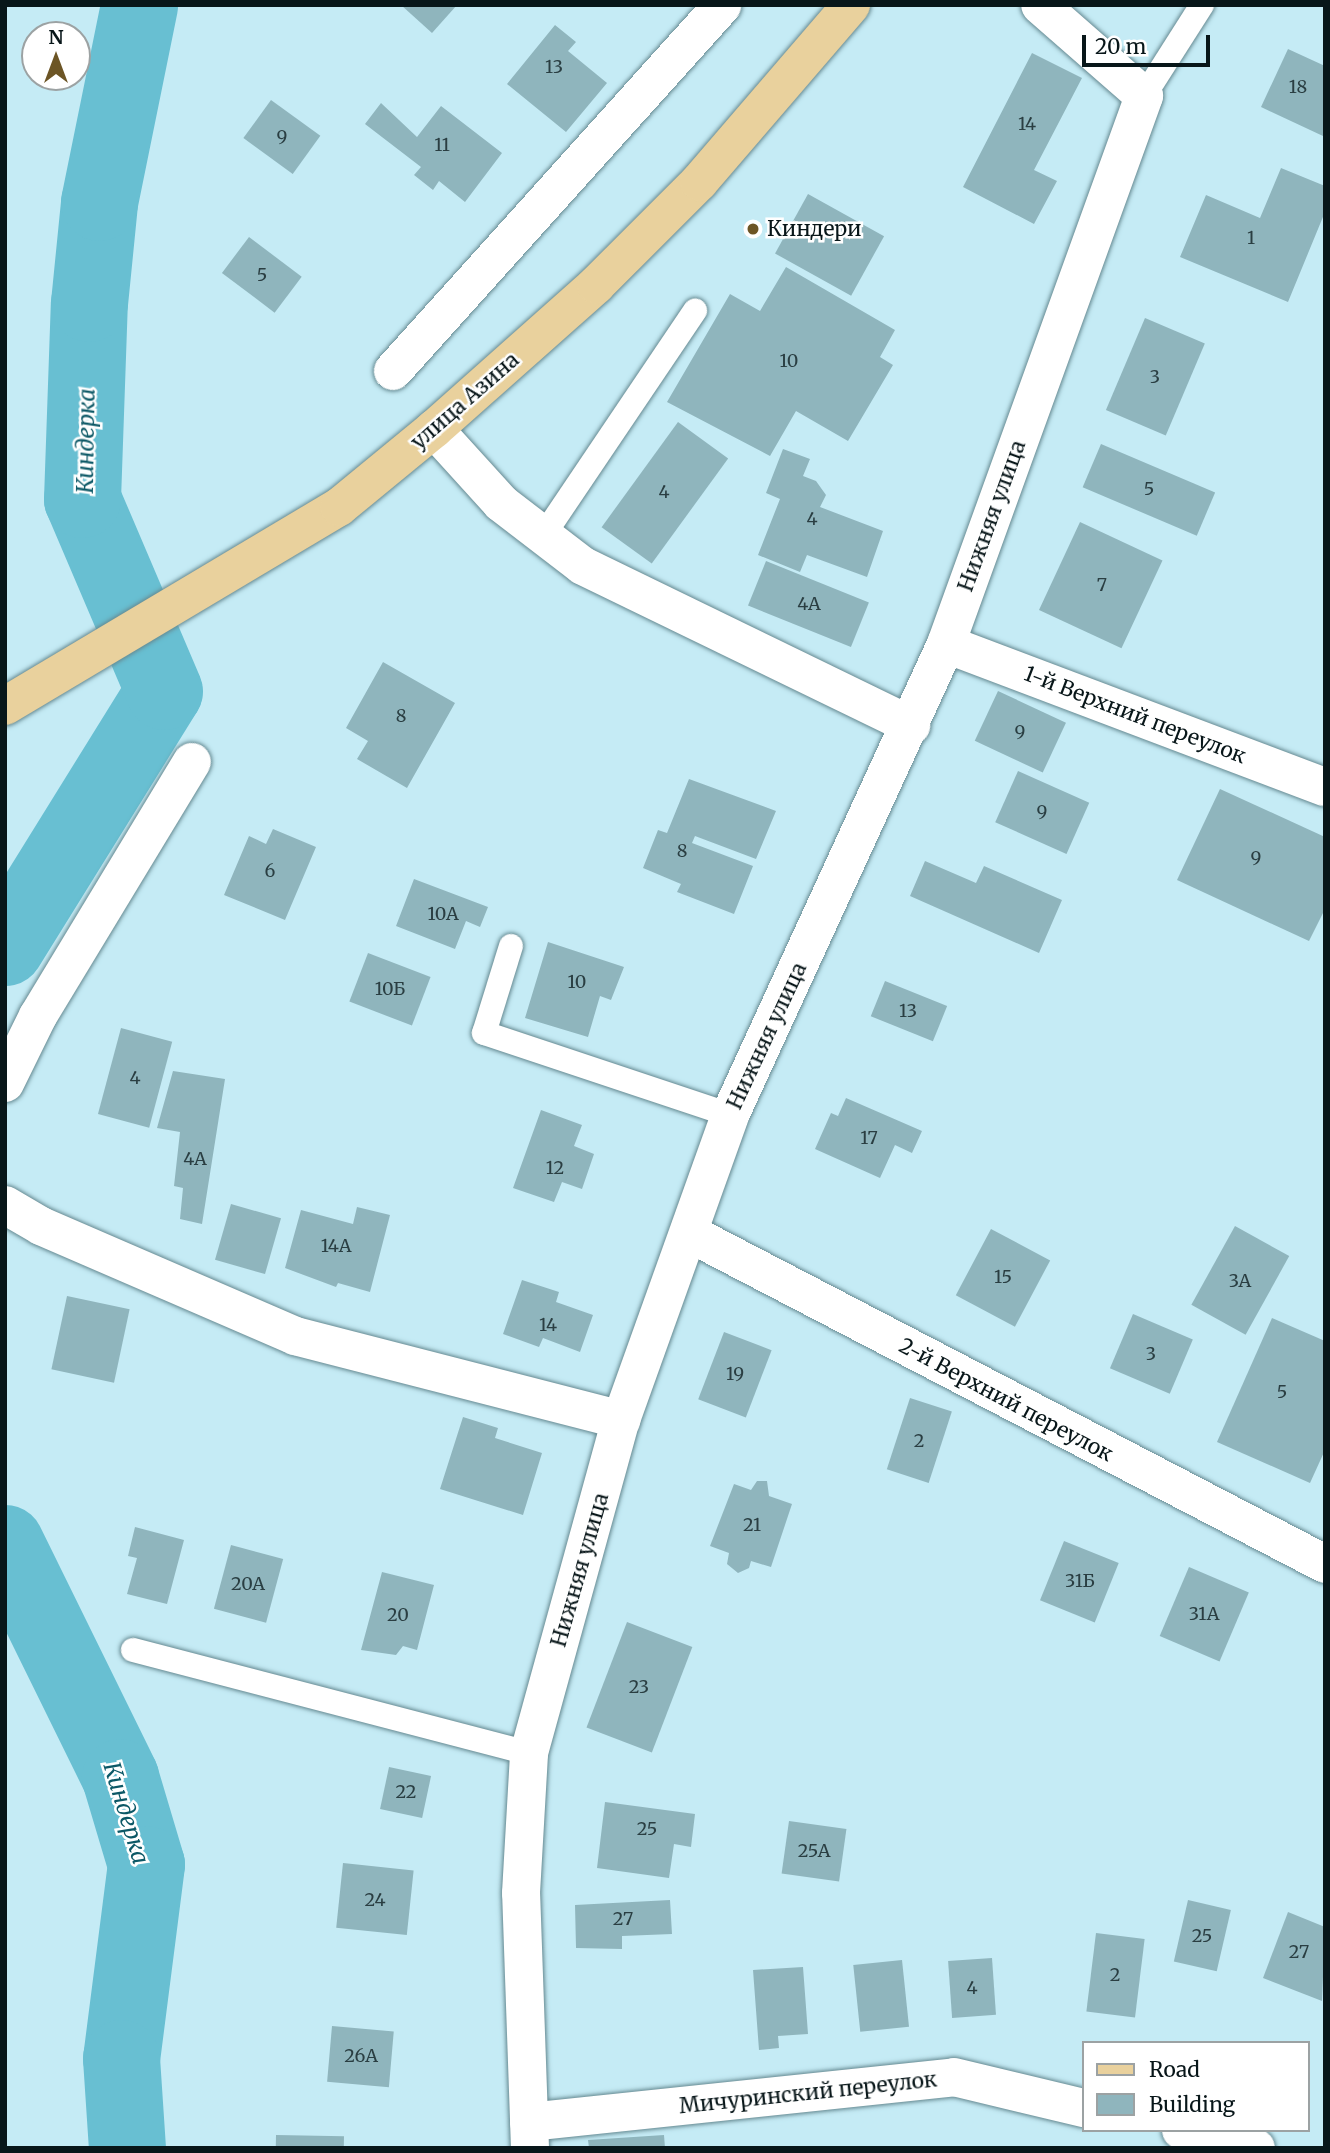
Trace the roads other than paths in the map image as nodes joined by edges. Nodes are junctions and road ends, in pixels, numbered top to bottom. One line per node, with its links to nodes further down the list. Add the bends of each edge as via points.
1 (722, 5): 7 (street)
2 (851, 5): 8 (main road, улица Азина, via 682,199 596,285)
3 (1040, 5): 5 (street)
4 (1202, 5): 5 (lane)
5 (1144, 96): 10 (street, Нижняя улица)
6 (695, 311): 9 (lane)
7 (393, 371)
8 (434, 429): 9 (street, via 501,503); 11 (main road, улица Азина, via 339,507)
9 (543, 536): 12 (street, via 583,566)
10 (946, 644): 12 (street, Нижняя улица); 14 (street, 1-й Верхний переулок)
11 (8, 705)
12 (911, 725): 17 (street, Нижняя улица)
13 (192, 762): 16 (street, via 38,1016)
14 (1325, 787)
15 (511, 946): 17 (lane, via 484,1032)
16 (5, 1083)
17 (730, 1115): 19 (street, Нижняя улица)
18 (5, 1205): 20 (street, via 41,1226 295,1336)
19 (689, 1233): 20 (street, Нижняя улица); 21 (street, 2-й Верхний переулок)
20 (621, 1420): 23 (street, Нижняя улица)
21 (1325, 1564)
22 (133, 1650): 23 (lane)
23 (529, 1753): 26 (street, Нижняя улица, via 521,1893)
24 (1082, 2108): 26 (street, Мичуринский переулок, via 954,2077)
25 (1189, 2132): 27 (street)
26 (529, 2135)
27 (1256, 2148)

